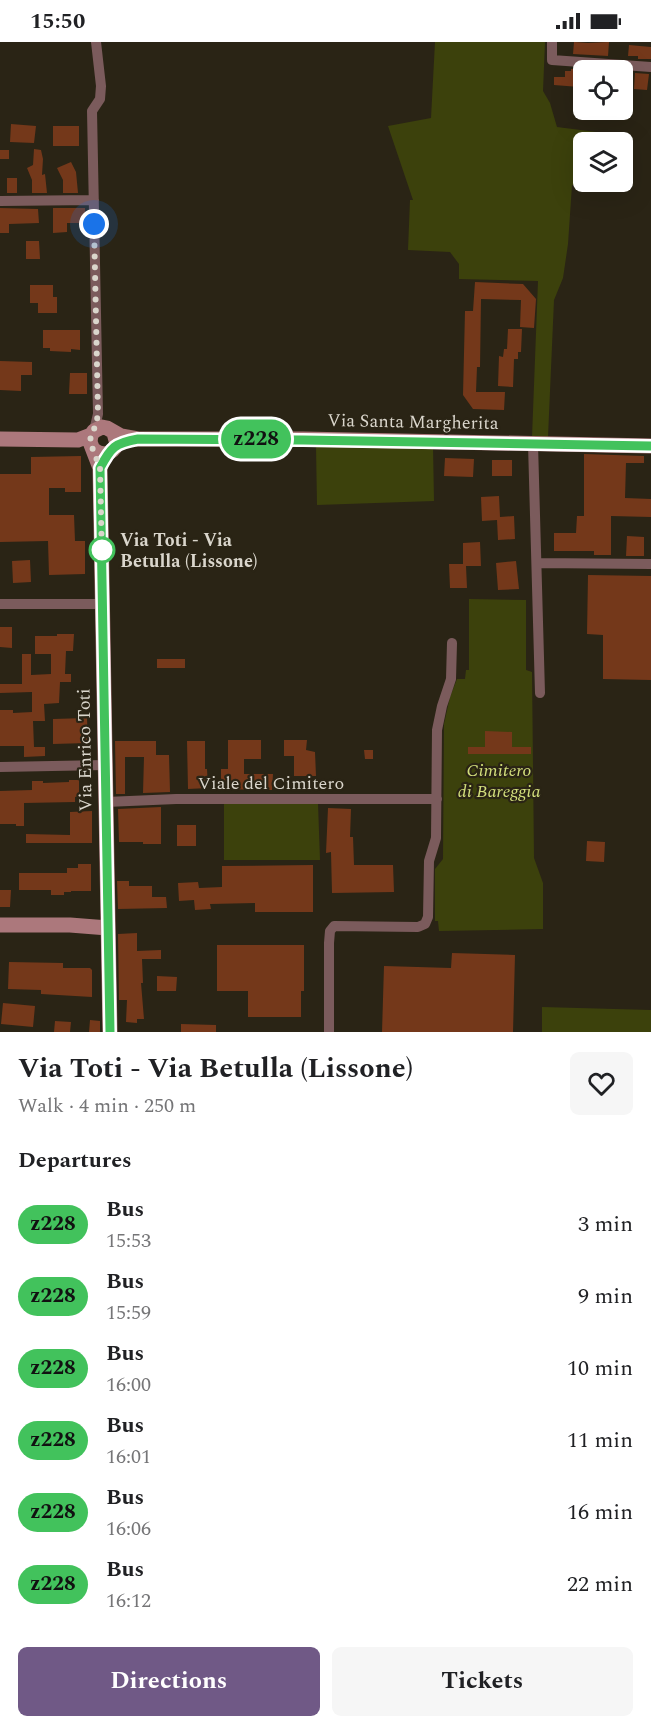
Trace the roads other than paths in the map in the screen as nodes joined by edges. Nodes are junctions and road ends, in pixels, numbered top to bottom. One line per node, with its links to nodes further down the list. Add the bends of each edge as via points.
1 (96, 42): 4 (street, via 100,99 92,111)
2 (552, 42): 3 (street, via 552,60)
3 (651, 67)
4 (94, 200): 5 (street); 6 (street)
5 (0, 201)
6 (99, 437): 7 (street, Via Santa Margherita); 8 (street, Via Santa Margherita); 13 (street, Via Enrico Toti)
7 (0, 439)
8 (533, 444): 9 (street, Via Santa Margherita); 10 (street)
9 (651, 446)
10 (537, 563): 11 (street); 15 (street)
11 (651, 564)
12 (0, 604): 13 (street)
13 (102, 604): 16 (street, Via Enrico Toti)
14 (452, 643): 18 (street, via 452,679 437,730)
15 (540, 693)
16 (105, 765): 17 (street); 19 (street, Via Enrico Toti)
17 (0, 767)
18 (437, 799): 19 (street, Viale del Cimitero); 23 (street, via 425,924 334,926 329,943)
19 (106, 802): 21 (street, Via Enrico Toti)
20 (0, 925): 21 (street)
21 (108, 928): 22 (street, Via Enrico Toti)
22 (110, 1032)
23 (329, 1032)

